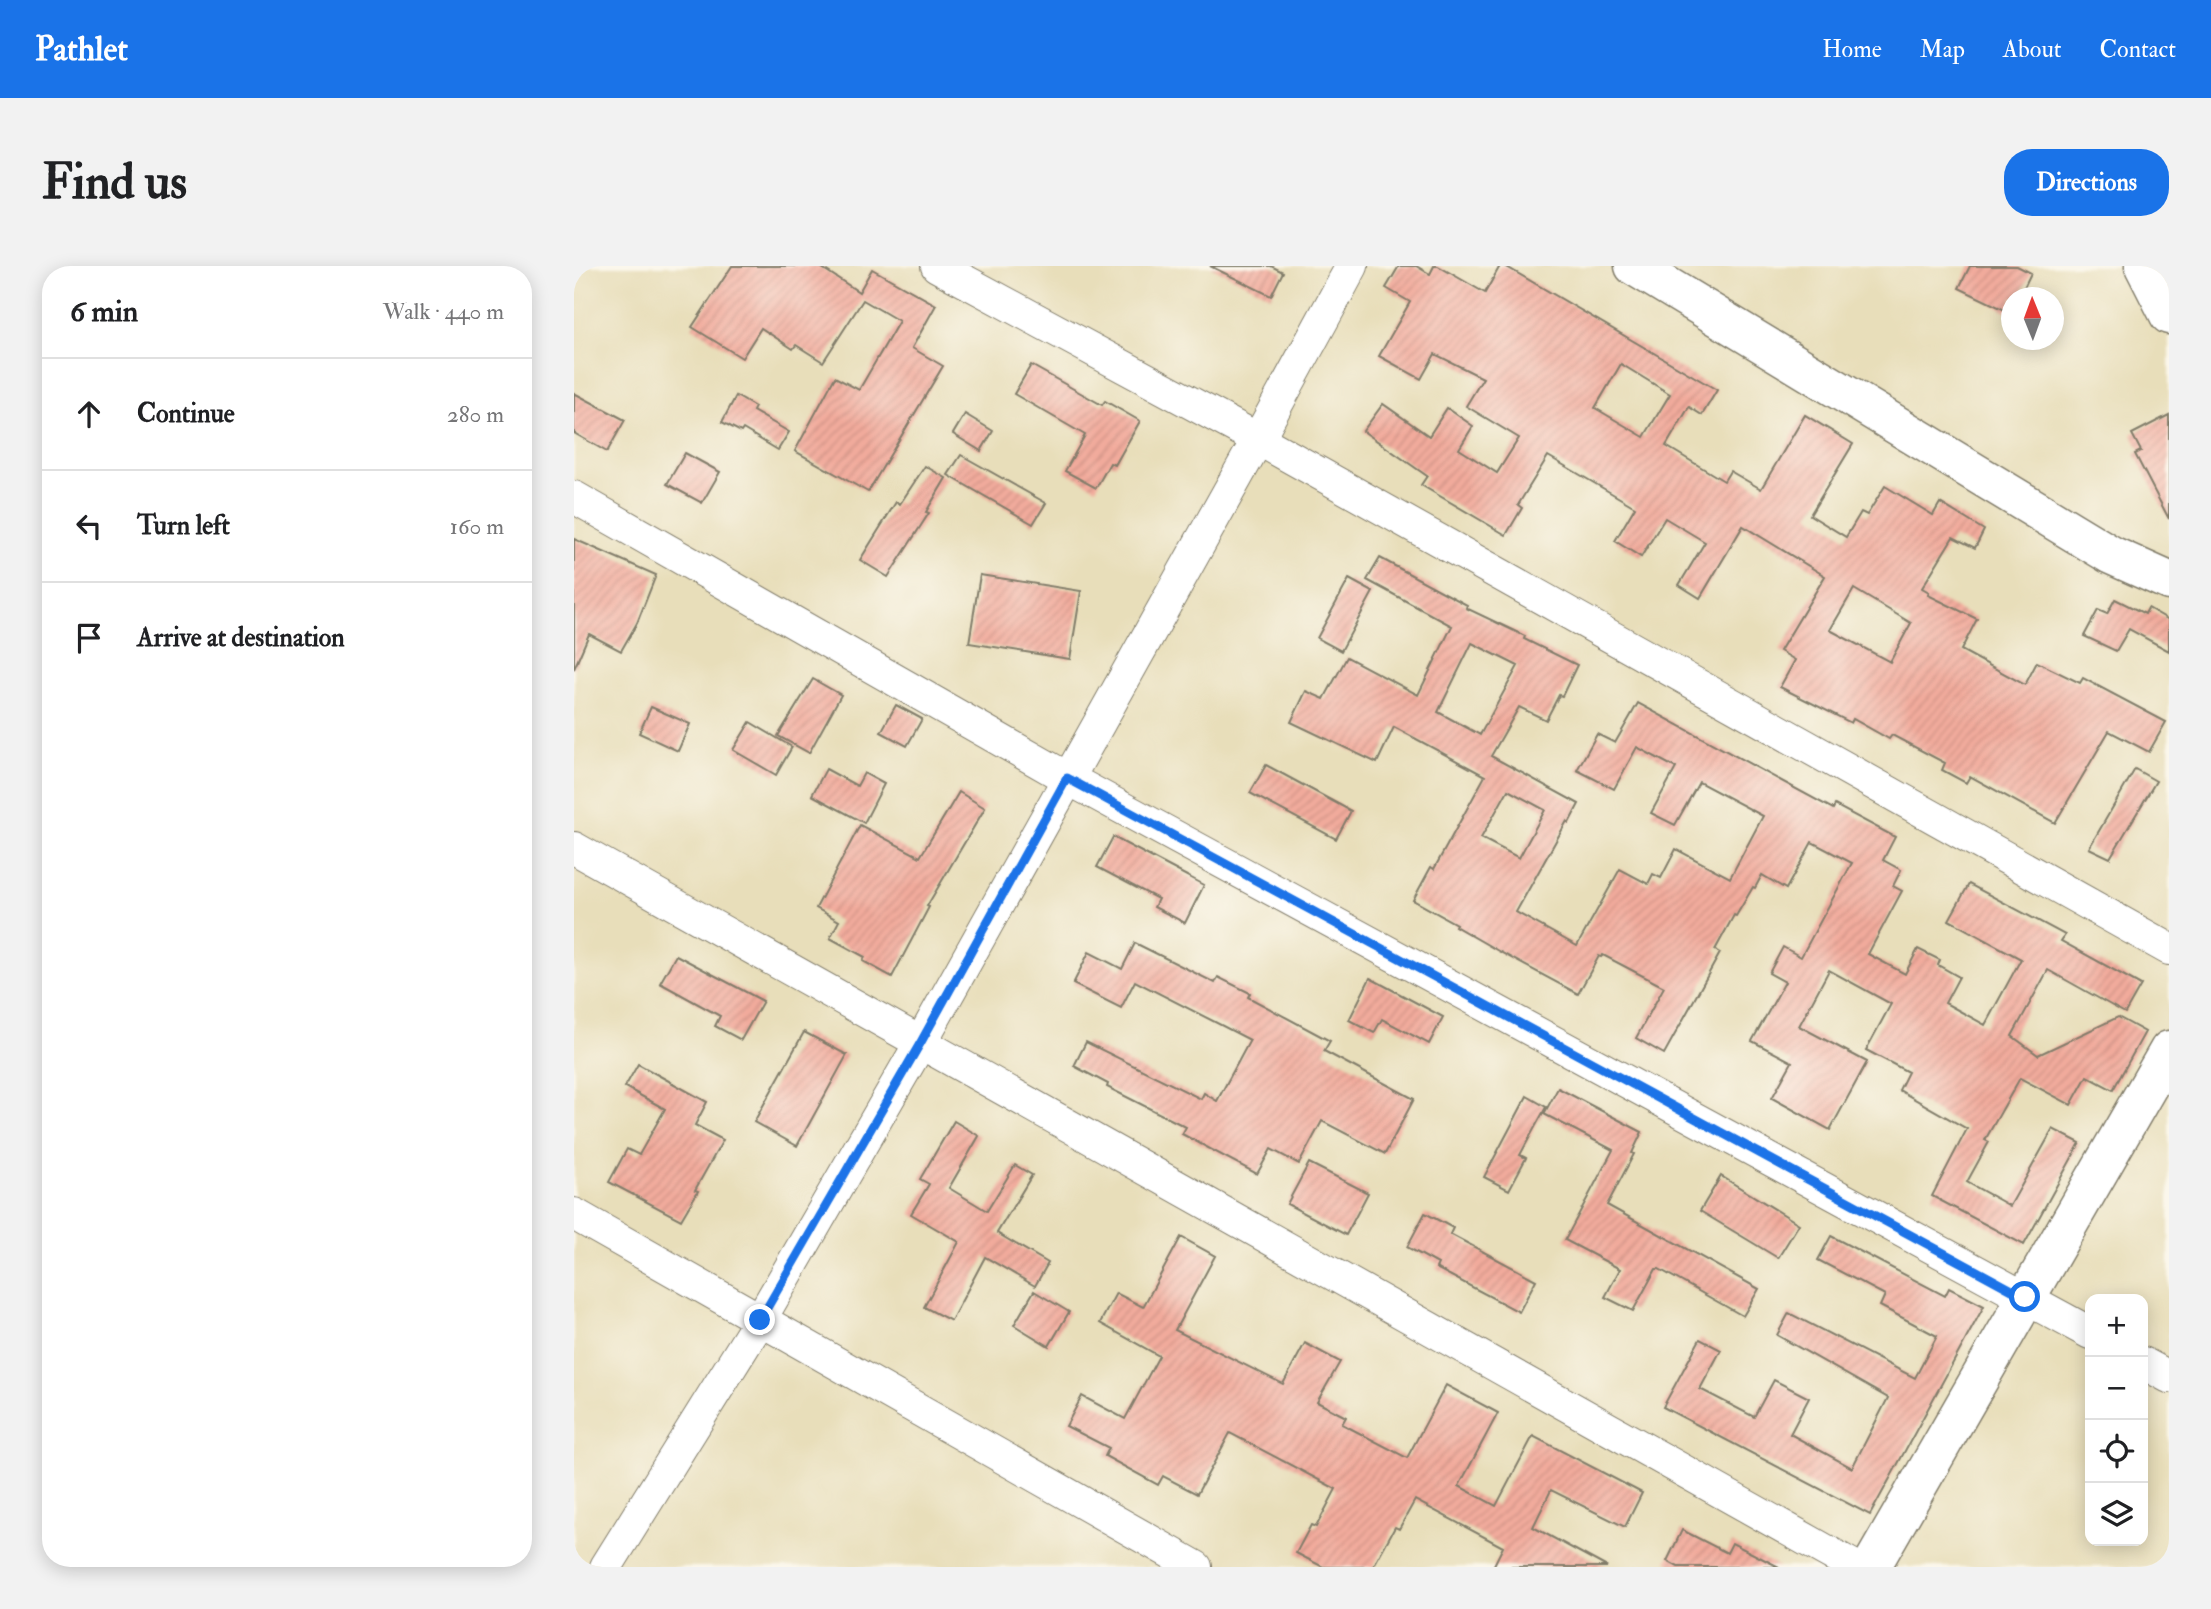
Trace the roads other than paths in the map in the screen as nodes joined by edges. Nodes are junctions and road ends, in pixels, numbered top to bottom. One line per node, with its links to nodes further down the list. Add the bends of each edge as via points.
1 (937, 266): 6 (street)
2 (1352, 266): 6 (street)
3 (1634, 266): 8 (street, via 2111,555)
4 (2144, 266): 5 (street)
5 (2169, 315)
6 (1258, 439): 9 (street); 11 (street)
7 (574, 497): 9 (street)
8 (2169, 581)
9 (1067, 778): 12 (street); 15 (street)
10 (574, 848): 12 (street)
11 (2169, 948)
12 (921, 1042): 16 (street); 22 (street)
13 (2169, 1050): 15 (street)
14 (574, 1214): 16 (street)
15 (2025, 1297): 17 (street); 23 (street)
16 (760, 1320): 20 (street); 21 (street)
17 (2085, 1330)
18 (2148, 1366): 19 (street)
19 (2169, 1377)
20 (606, 1567)
21 (1196, 1567)
22 (1855, 1567)
23 (1871, 1567)

